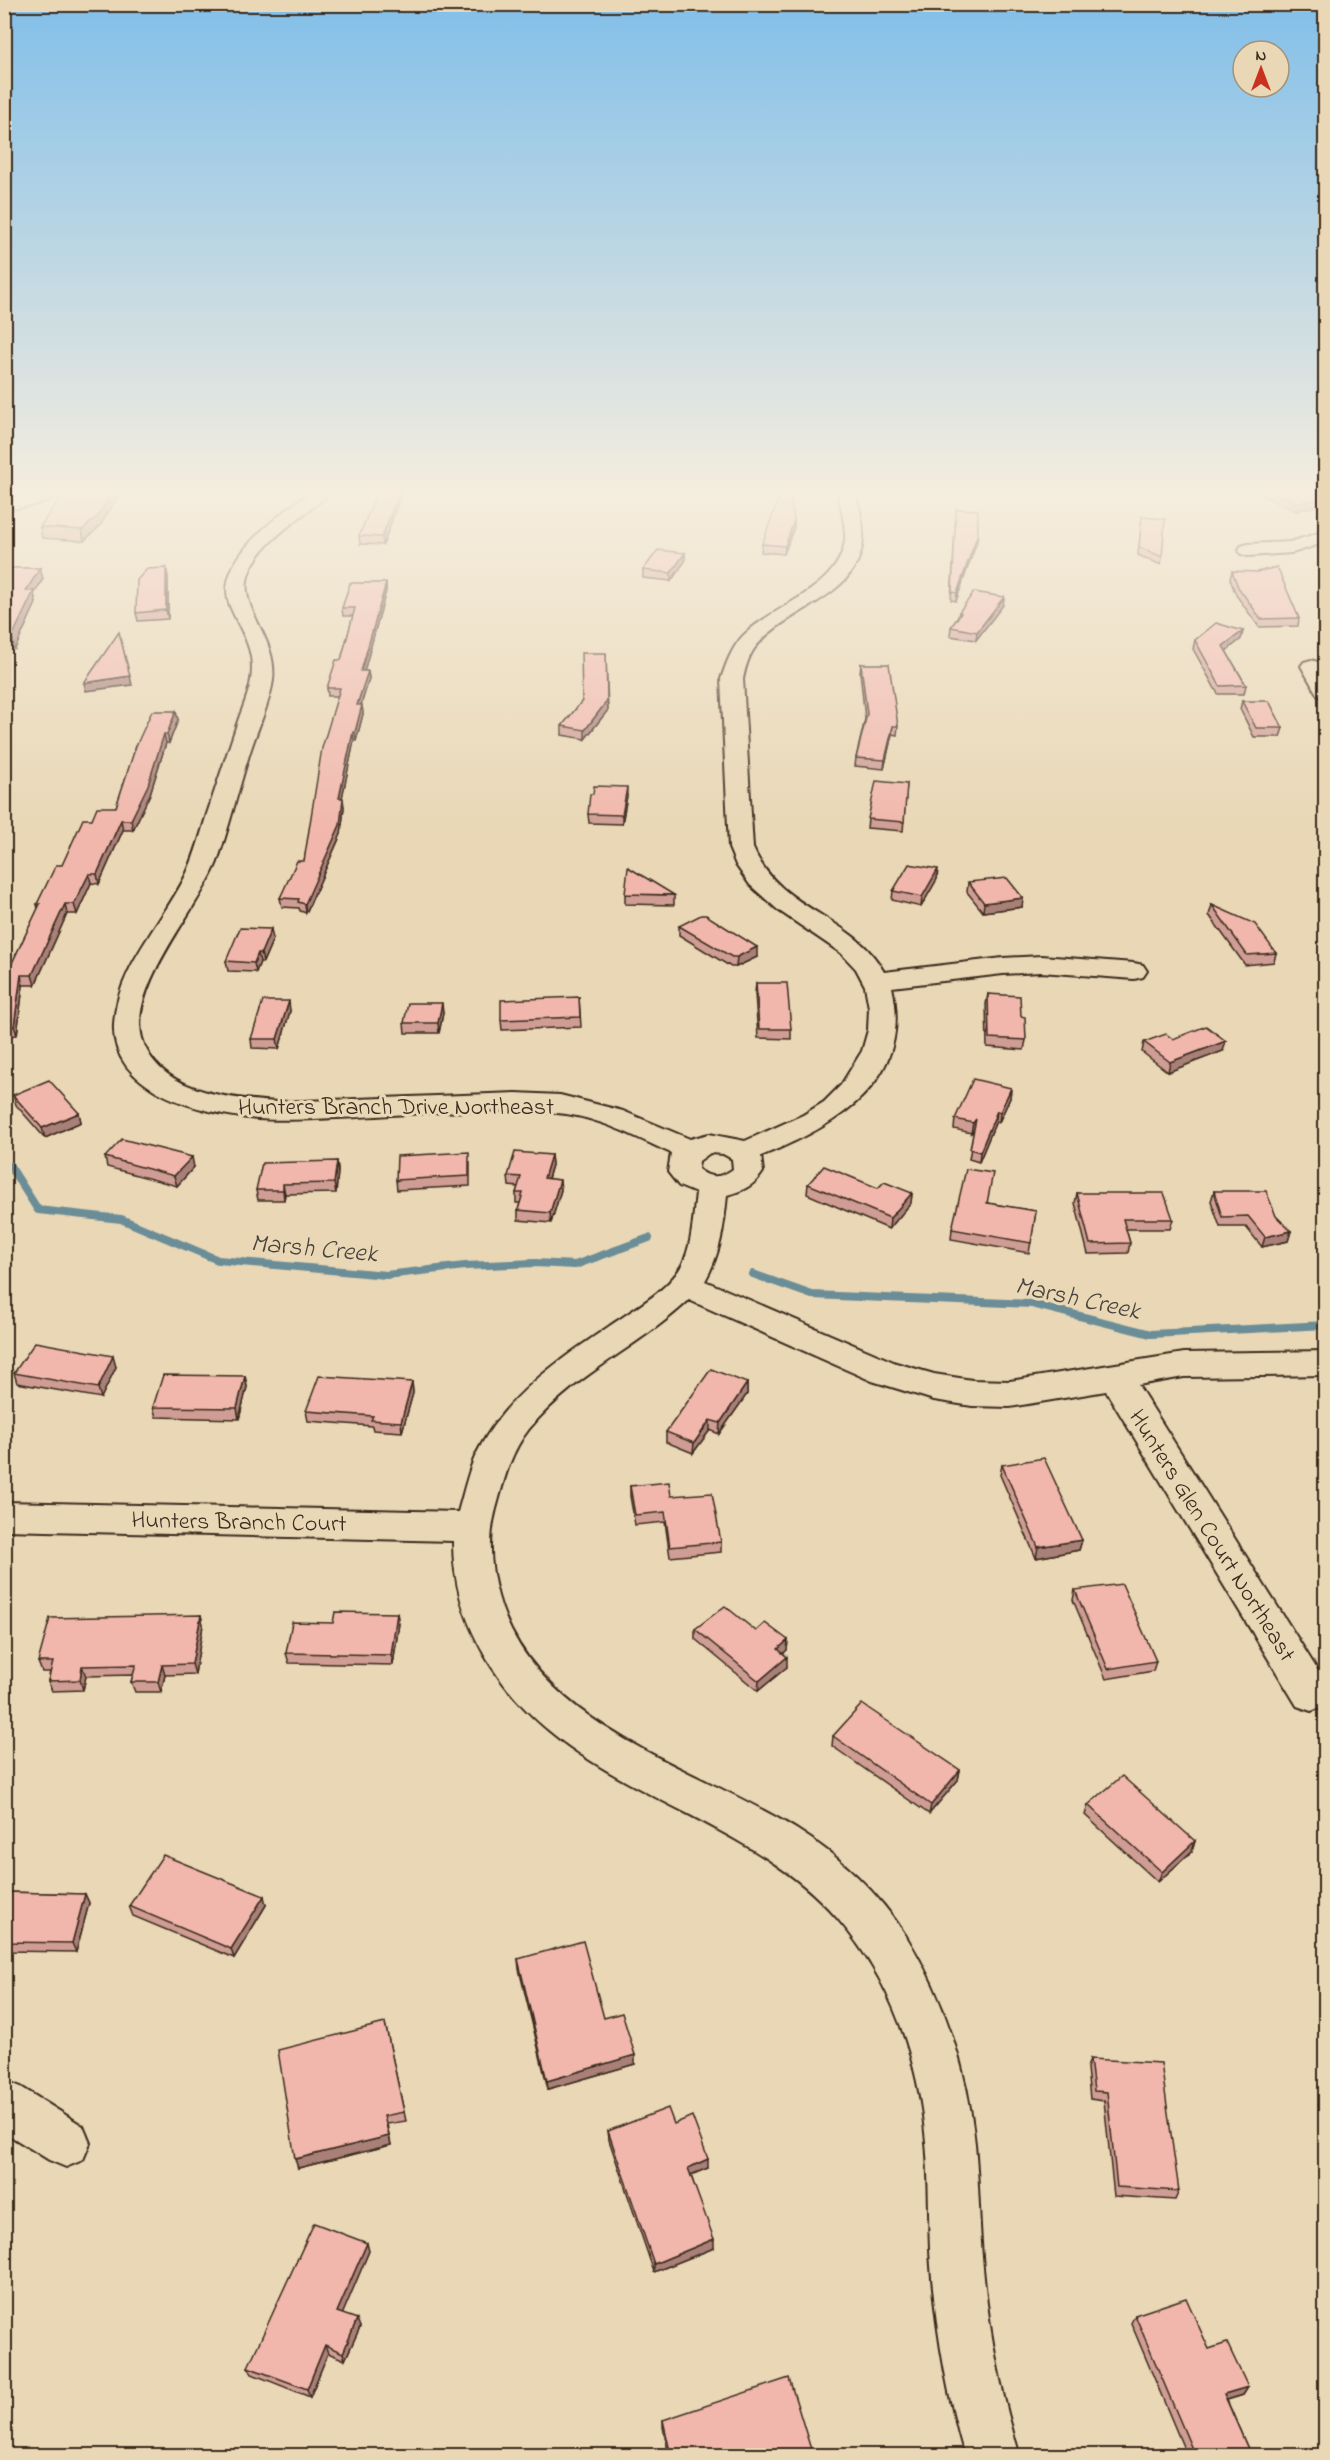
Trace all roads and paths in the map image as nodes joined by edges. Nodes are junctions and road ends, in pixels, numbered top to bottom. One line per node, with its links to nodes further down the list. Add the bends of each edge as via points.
1 (241, 605): 7 (street, Hunters Branch Drive Northeast, via 260,644 262,681 202,869 147,963 128,1014 128,1038 139,1061 156,1078 185,1095 246,1110 560,1104 613,1117)
2 (799, 605): 6 (street, via 750,641 737,660 732,680 741,848 754,875 769,891 850,947)
3 (1311, 666): 4 (street)
4 (1326, 691)
5 (1134, 971): 6 (street, via 1041,964)
6 (876, 981): 8 (street, via 883,1002 883,1026 866,1072 834,1107 780,1138)
7 (690, 1150): 8 (street, via 717,1143); 9 (street, via 684,1157 683,1172)
8 (744, 1152): 9 (street, via 750,1165 743,1178 735,1184)
9 (712, 1187): 10 (street, via 699,1263)
10 (685, 1285): 12 (street, via 884,1372 934,1387 1010,1394); 14 (street, via 662,1306 559,1378 528,1406 492,1460)
11 (1326, 1363): 12 (street, via 1184,1365)
12 (1115, 1377): 15 (street, Hunters Glen Court Northeast)
13 (4, 1516): 14 (street, Hunters Branch Court)
14 (473, 1527): 18 (street, via 472,1567 481,1608 498,1648 541,1701 587,1739 773,1839 825,1876 855,1906 890,1952 917,2006 935,2057 949,2126 957,2269 970,2374)
15 (1311, 1694)
16 (4, 2104): 17 (street)
17 (66, 2144)
18 (993, 2456)

